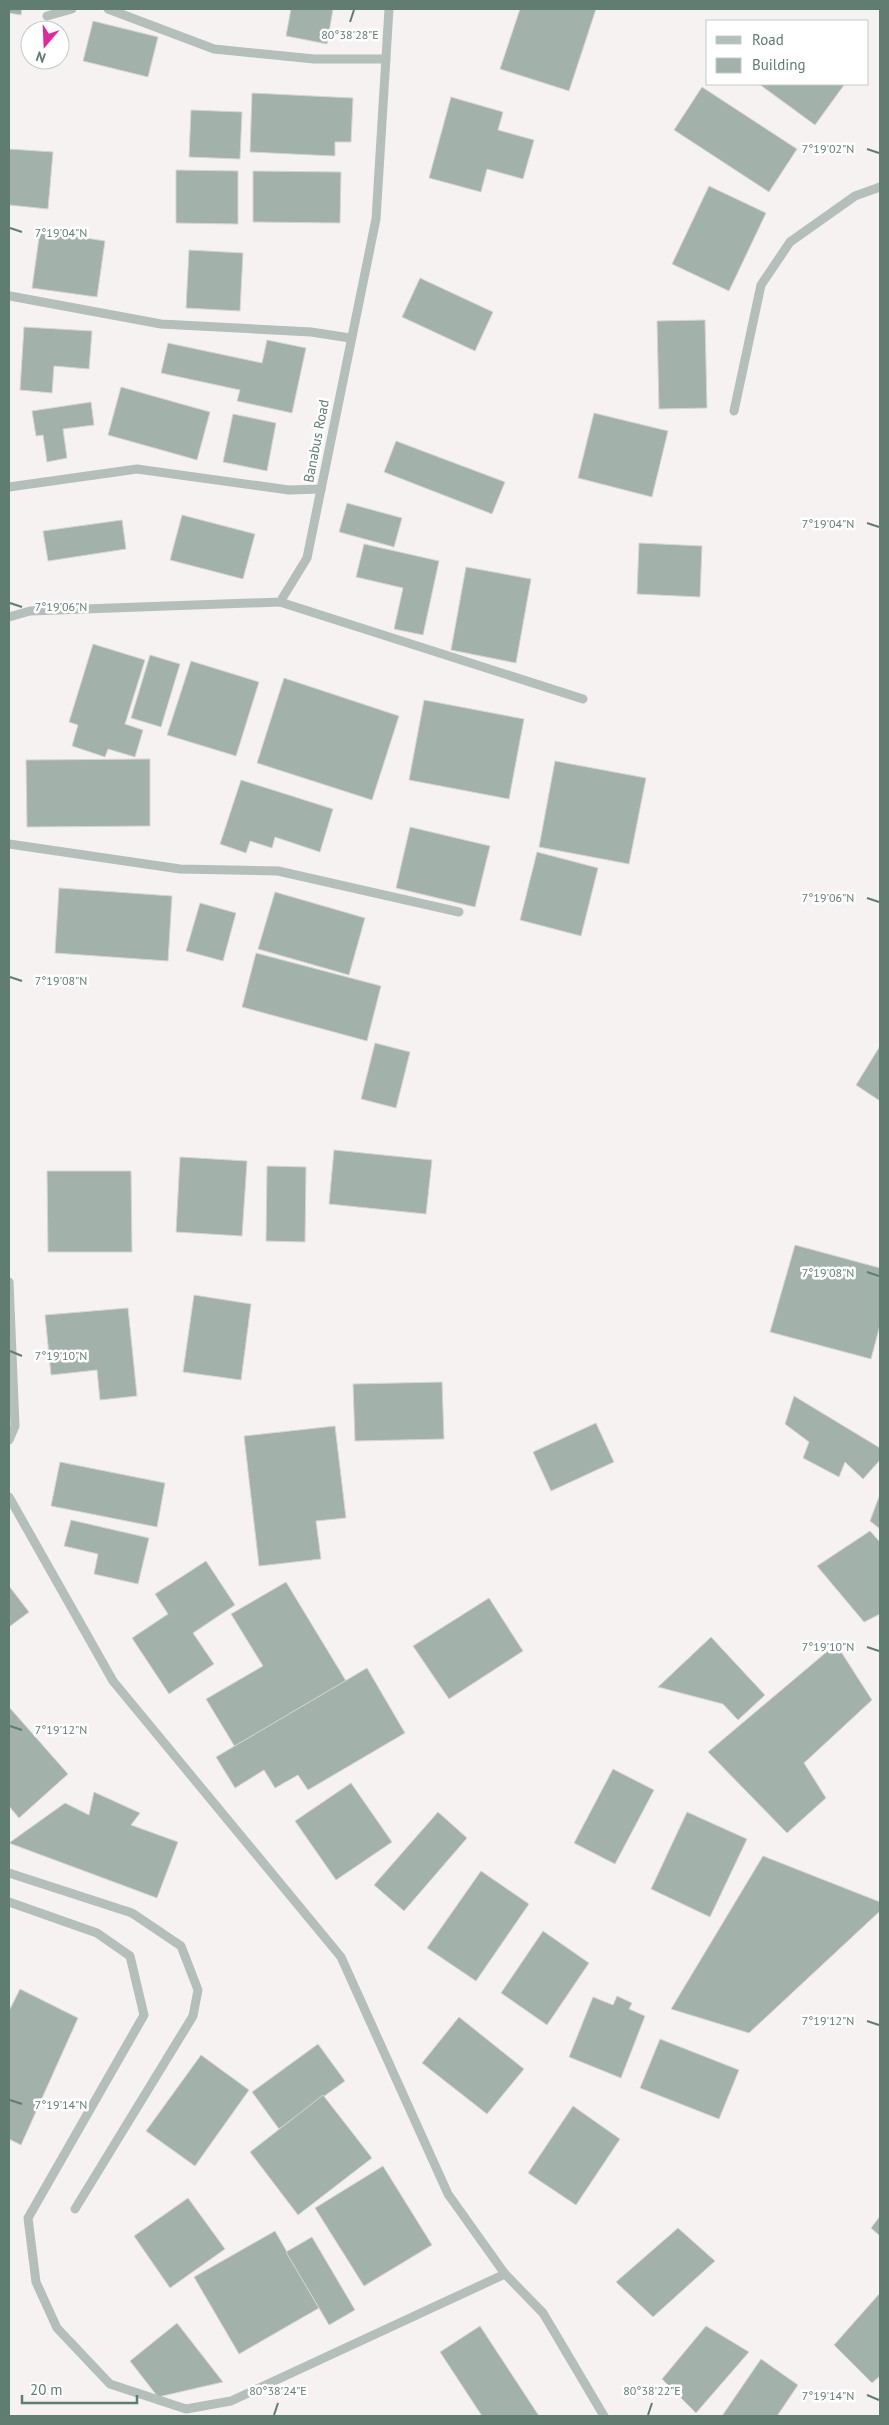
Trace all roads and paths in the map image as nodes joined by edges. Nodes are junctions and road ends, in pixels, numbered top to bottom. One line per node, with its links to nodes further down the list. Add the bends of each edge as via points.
1 (72, 9): 4 (street)
2 (108, 9): 5 (street, via 214,49 314,59)
3 (389, 9): 5 (street, Banabus Road)
4 (47, 16)
5 (386, 59): 8 (street, Banabus Road, via 376,220)
6 (880, 187): 9 (street, via 855,196 790,242 761,285)
7 (10, 296): 8 (street, via 162,324 311,332)
8 (350, 338): 11 (street, Banabus Road)
9 (734, 411)
10 (9, 487): 11 (street, via 137,469 289,490)
11 (321, 489): 12 (street, Banabus Road, via 307,558)
12 (280, 602): 13 (street, via 30,611); 14 (street)
13 (9, 617)
14 (583, 699)
15 (9, 844): 16 (street, via 180,869 278,871)
16 (459, 912)
17 (9, 1282): 18 (street, via 16,1426)
18 (9, 1440)
19 (9, 1497): 23 (street, via 113,1681 341,1957 448,2194)
20 (9, 1873): 22 (street, via 132,1913 181,1946 198,1990 193,2016)
21 (9, 1902): 23 (street, via 97,1932 130,1956 144,2015 28,2218 36,2282 58,2328 110,2384 186,2409 231,2401)
22 (75, 2209)
23 (505, 2274): 24 (street, via 543,2313)
24 (604, 2416)

